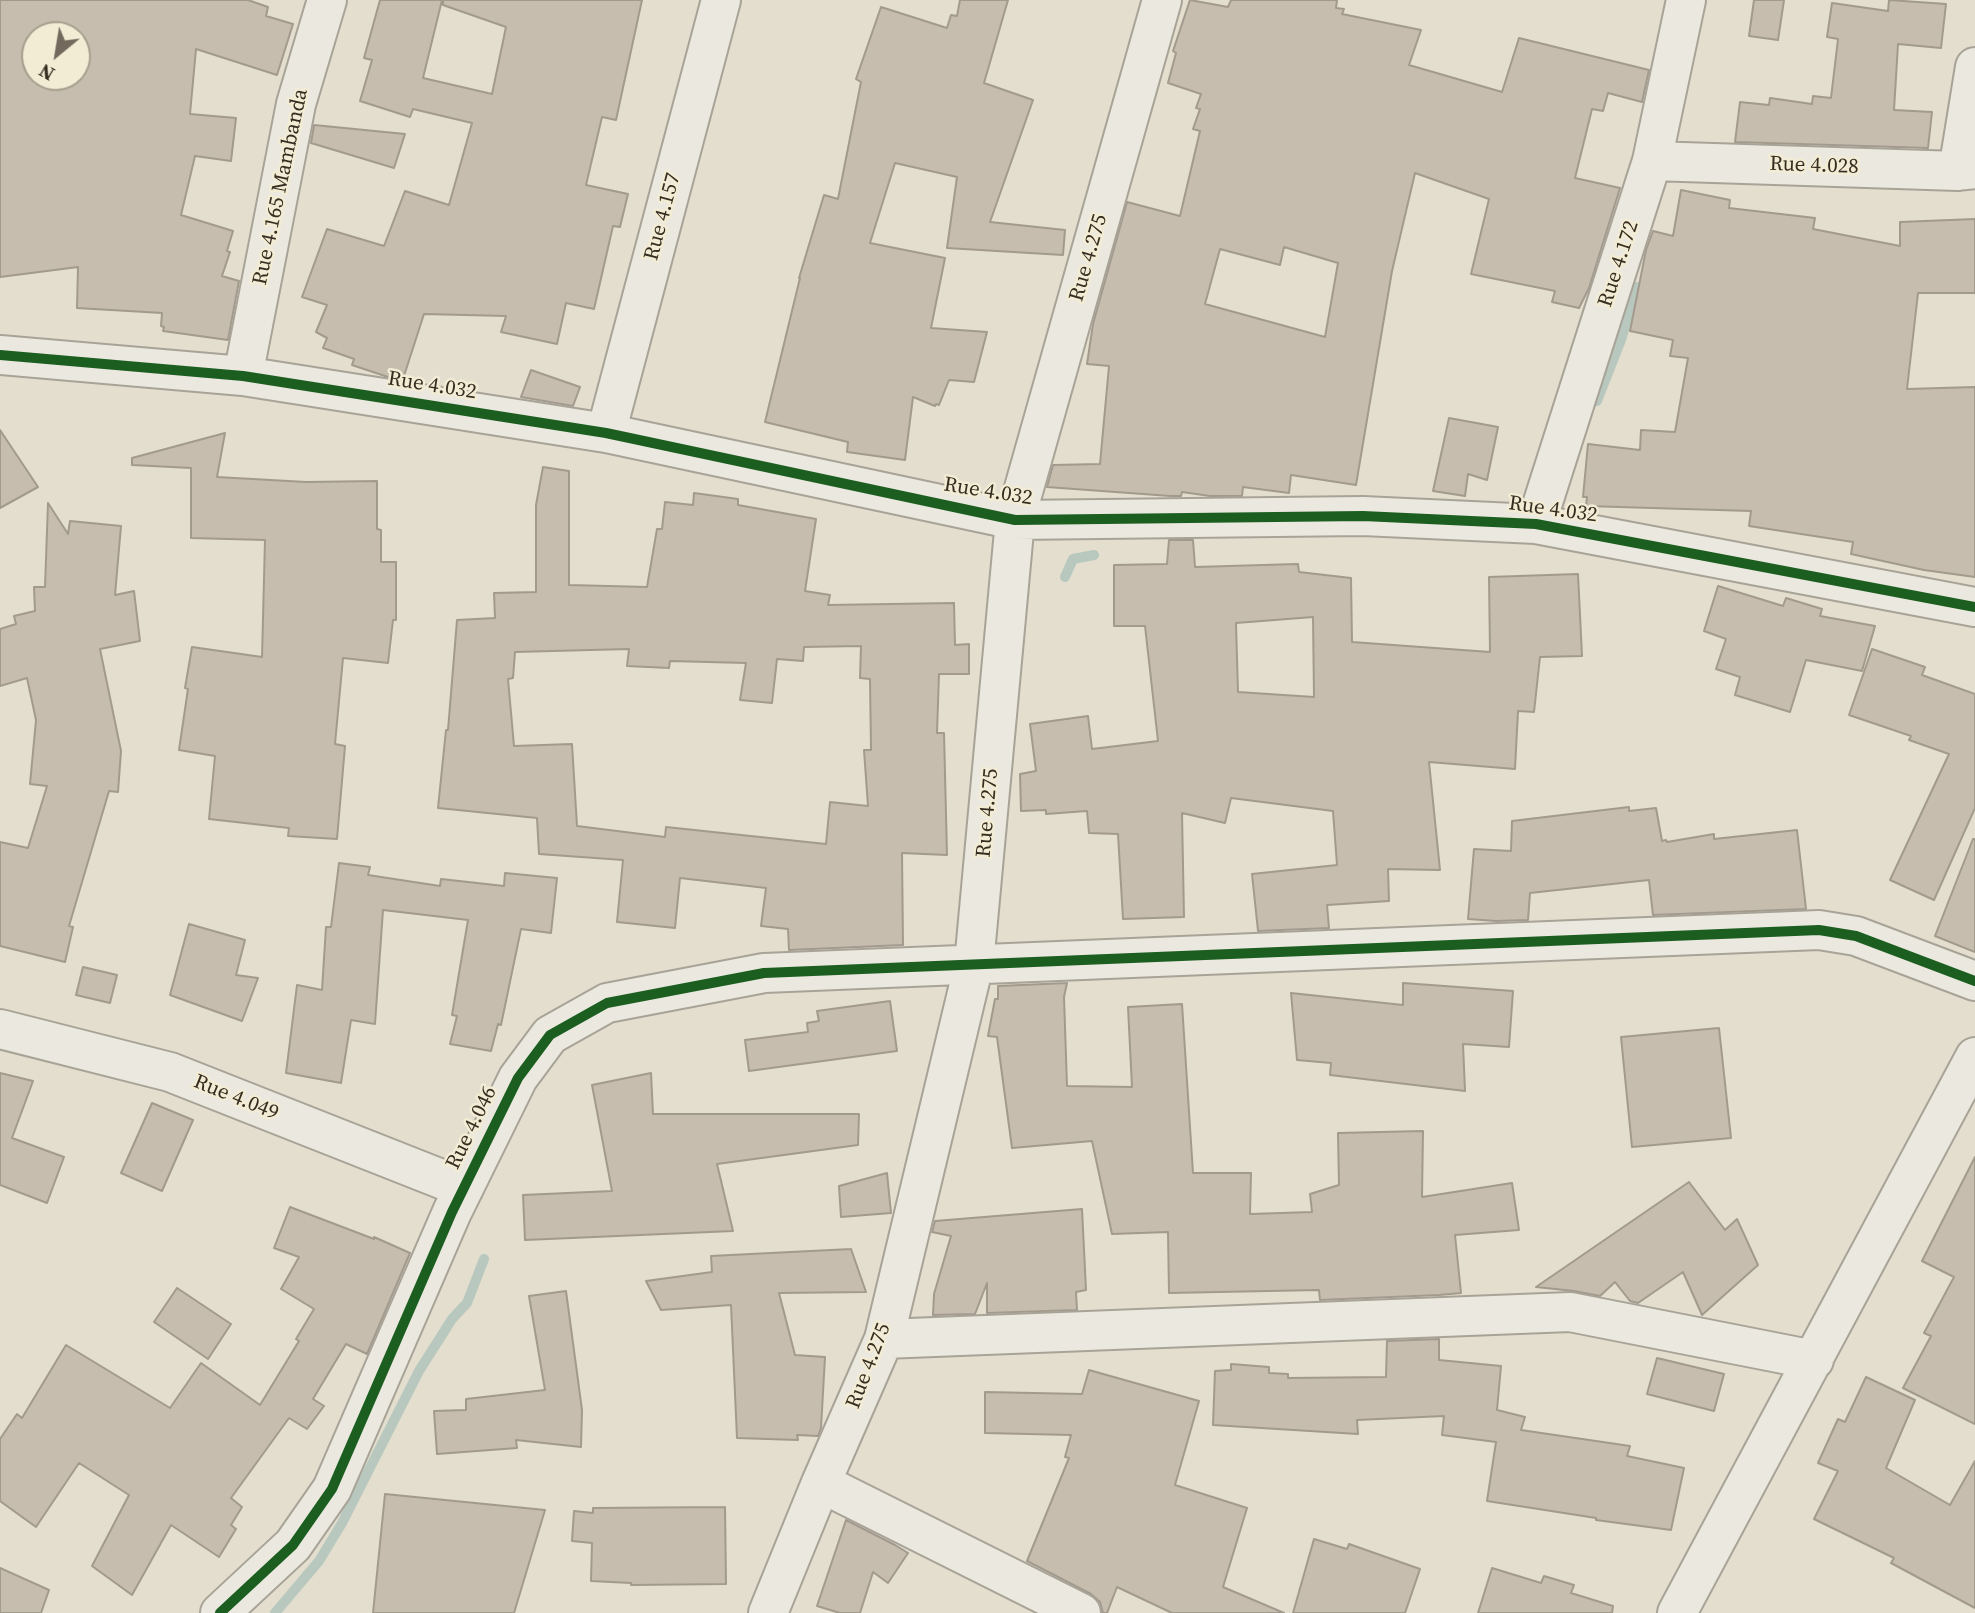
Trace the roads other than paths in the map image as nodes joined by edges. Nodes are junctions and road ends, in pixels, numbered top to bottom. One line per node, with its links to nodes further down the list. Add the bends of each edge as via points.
1 (327, 0): 9 (street, Rue 4.165 Mambanda, via 296,104)
2 (721, 0): 10 (street, Rue 4.157)
3 (1161, 0): 11 (street, Rue 4.275)
4 (1686, 0): 6 (street, Rue 4.172)
5 (1975, 67): 7 (street)
6 (1652, 161): 7 (street, Rue 4.028); 12 (street, Rue 4.172)
7 (1967, 170)
8 (0, 355): 9 (street, Rue 4.032)
9 (243, 376): 10 (street, Rue 4.032)
10 (606, 433): 11 (street, Rue 4.032)
11 (1015, 520): 12 (street, Rue 4.032, via 1363,516); 14 (street, Rue 4.275)
12 (1536, 524): 13 (street, Rue 4.032)
13 (1975, 607)
14 (974, 964): 15 (street, Rue 4.046, via 1819,930 1856,936); 18 (street, Rue 4.046, via 764,973 607,1003 550,1035 518,1078); 19 (street, Rue 4.275)
15 (1975, 981)
16 (0, 1030): 18 (street, Rue 4.049, via 170,1072)
17 (1975, 1057): 20 (street)
18 (464, 1188): 22 (street, Rue 4.046, via 332,1489 293,1545)
19 (884, 1339): 20 (street, via 1570,1312); 21 (street, Rue 4.275)
20 (1814, 1360): 25 (street)
21 (821, 1483): 23 (street, Rue 4.275); 24 (street)
22 (220, 1613)
23 (768, 1613)
24 (1081, 1613)
25 (1677, 1613)

